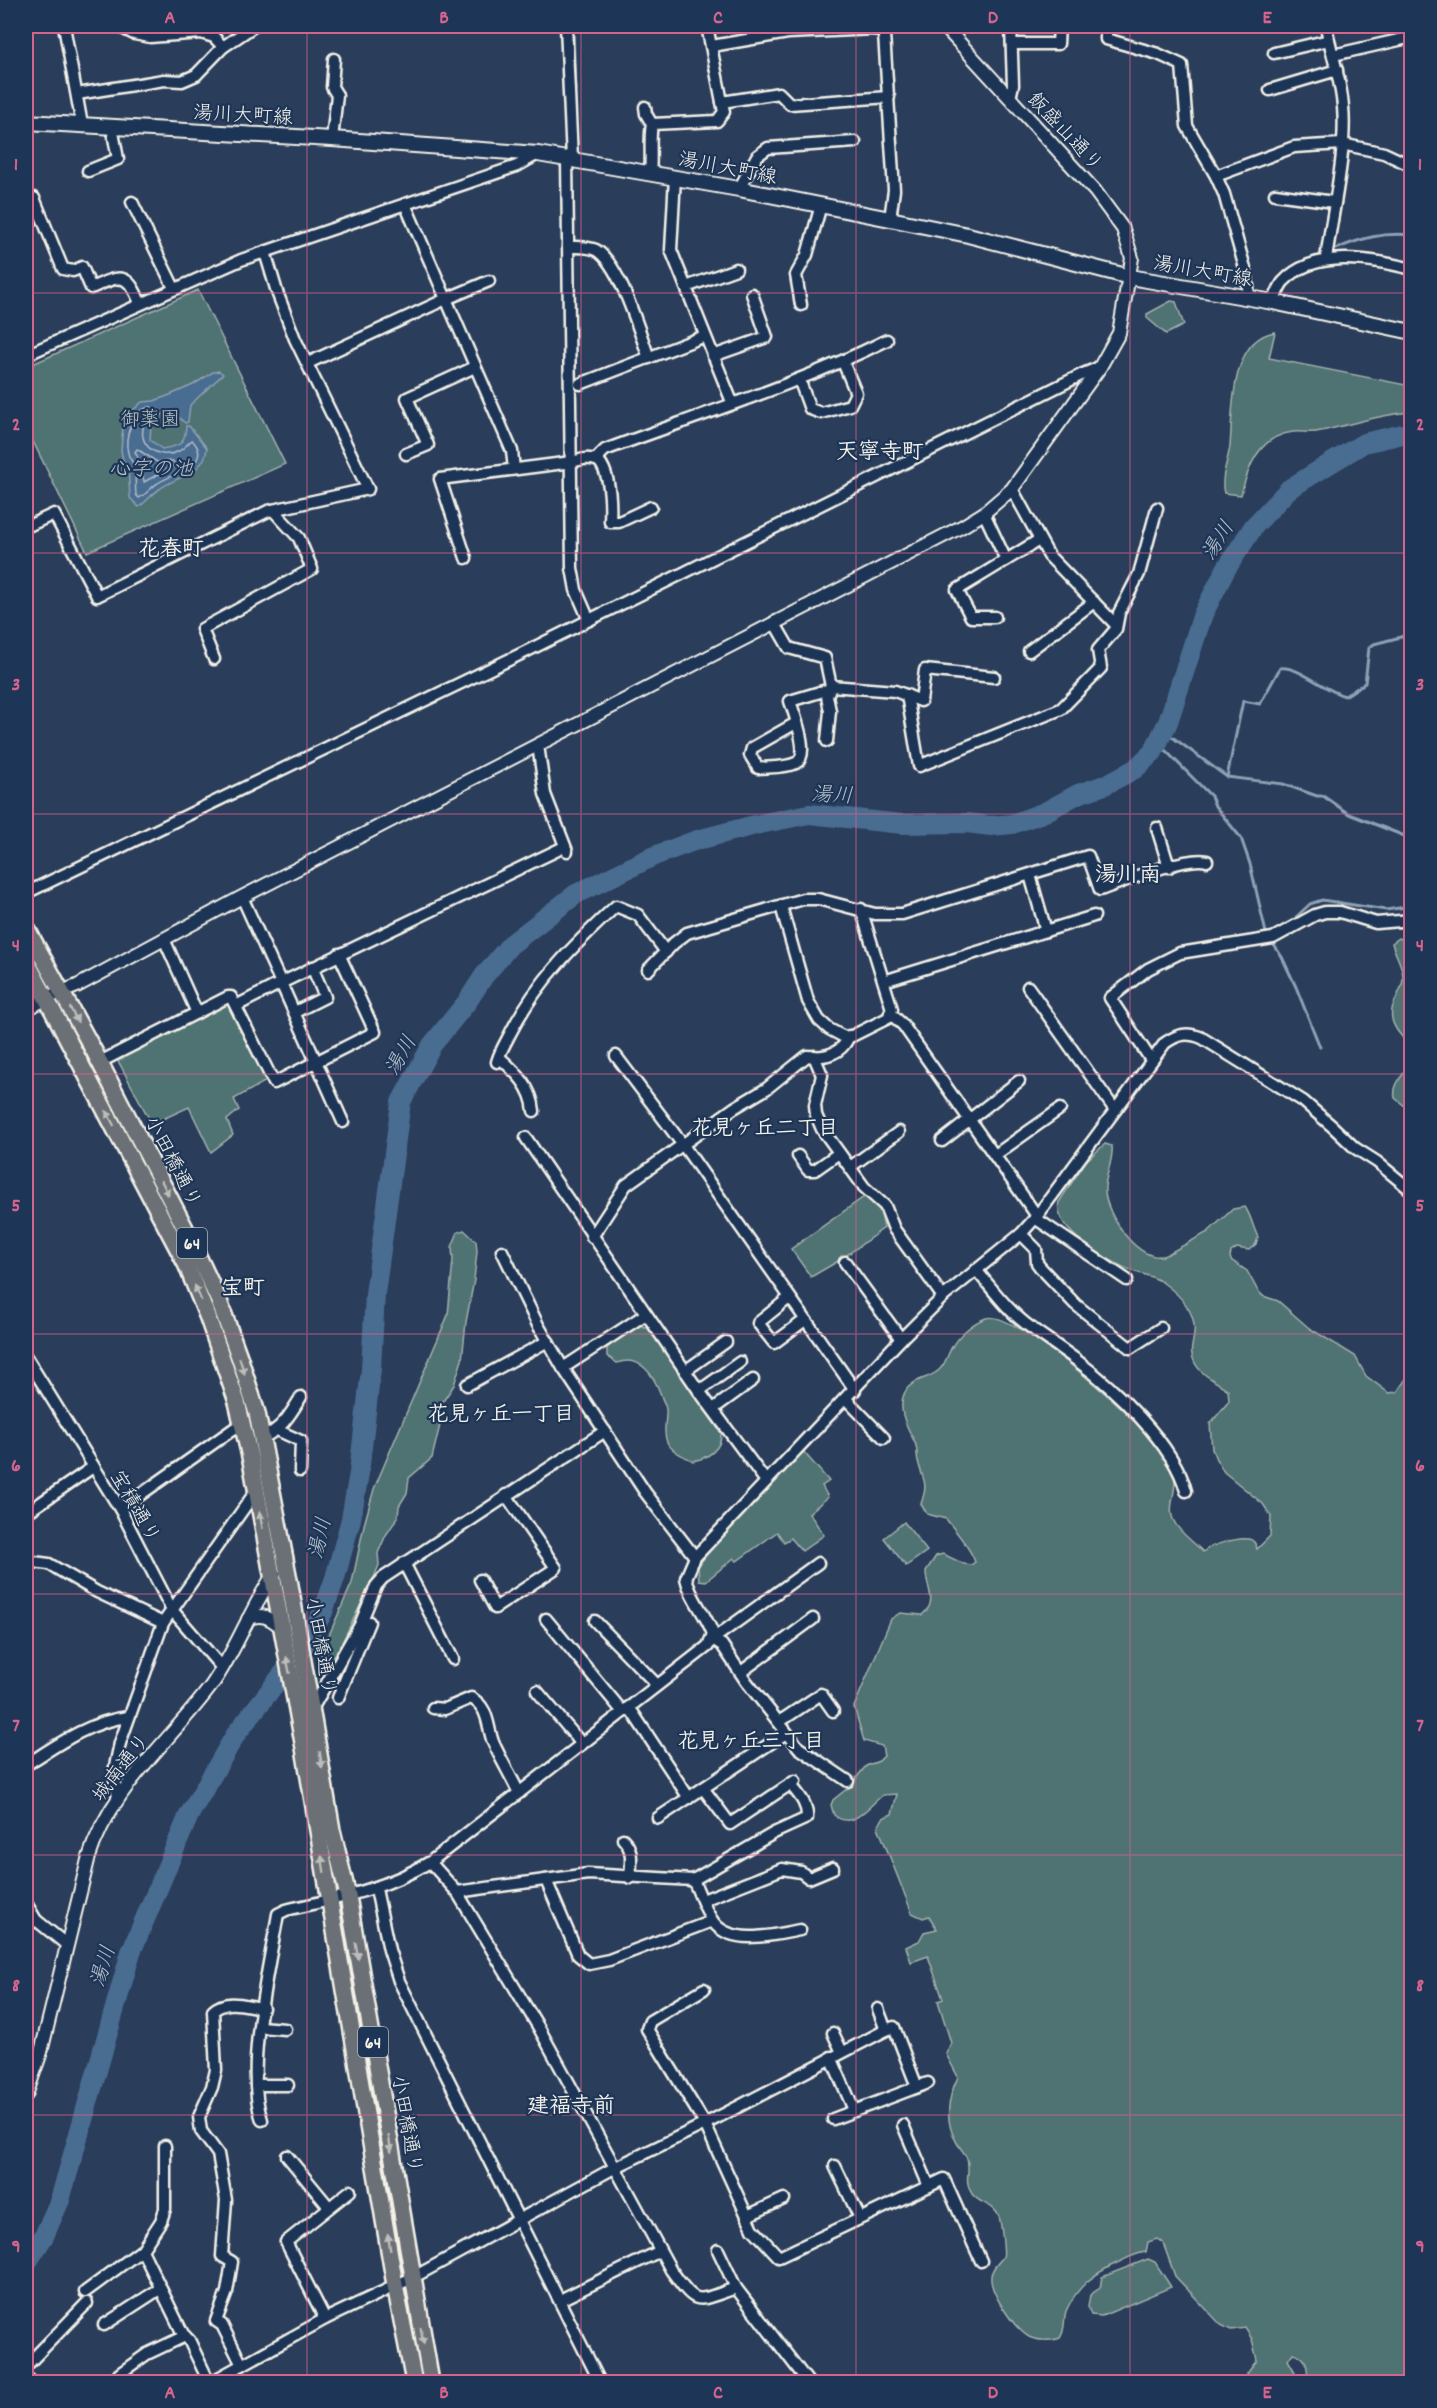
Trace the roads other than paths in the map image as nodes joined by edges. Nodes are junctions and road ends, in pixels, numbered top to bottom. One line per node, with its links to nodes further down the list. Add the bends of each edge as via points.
1 (64, 26): 22 (street)
2 (254, 26): 16 (street)
3 (566, 26): 35 (street)
4 (707, 26): 15 (street)
5 (944, 26): 24 (street, 飯盛山通り)
6 (1011, 26): 14 (street)
7 (1059, 26): 14 (street, via 1058,44)
8 (1106, 26): 39 (street, via 1106,39 1182,64 1186,126)
9 (1326, 26): 13 (street)
10 (124, 29): 16 (street, via 150,37 201,33 214,37)
11 (810, 29): 15 (street); 23 (street, via 881,31 885,35)
12 (1412, 37): 18 (street)
13 (1329, 40): 17 (street); 18 (street)
14 (1012, 44): 24 (street)
15 (712, 46): 25 (street)
16 (223, 47): 22 (street, via 196,75 182,81 164,80)
17 (1274, 54)
18 (1333, 55): 20 (street)
19 (334, 59): 31 (street, via 332,87 337,94)
20 (1337, 70): 21 (street); 33 (street, via 1343,109)
21 (1270, 90)
22 (77, 94): 29 (street)
23 (889, 97): 25 (street, via 790,104 779,93); 48 (street, via 894,190)
24 (1010, 98): 54 (street, 飯盛山通り, via 1095,191 1123,229 1132,258)
25 (722, 102): 28 (street, via 724,112 717,121)
26 (645, 106): 28 (street)
27 (26, 122): 29 (main road, 湯川大町線)
28 (652, 124): 38 (street)
29 (82, 125): 30 (main road, 湯川大町線)
30 (111, 127): 31 (main road, 湯川大町線); 37 (street, via 118,159)
31 (332, 139): 34 (main road, 湯川大町線)
32 (855, 142): 41 (street, via 768,148 757,156)
33 (1342, 144): 36 (street, via 1384,153); 39 (street, via 1294,147); 45 (street)
34 (538, 154): 35 (main road, 湯川大町線); 46 (street, via 517,166)
35 (569, 159): 38 (main road, 湯川大町線); 49 (street)
36 (1412, 166)
37 (88, 171)
38 (650, 173): 40 (main road, 湯川大町線)
39 (1216, 176): 59 (street, via 1232,218)
40 (675, 177): 41 (main road, 湯川大町線); 56 (street, via 671,250)
41 (739, 189): 47 (main road, 湯川大町線)
42 (1275, 194): 45 (street)
43 (34, 198): 62 (street, via 63,269 73,271 82,267 91,288 123,278 134,287)
44 (132, 202): 57 (street)
45 (1334, 202): 51 (street)
46 (405, 204): 50 (street); 60 (street)
47 (821, 205): 48 (main road, 湯川大町線); 63 (street, via 807,255 796,275)
48 (890, 219): 54 (main road, 湯川大町線)
49 (568, 247): 69 (street, via 595,250 604,259 625,293); 79 (street)
50 (265, 252): 57 (street); 71 (street, via 290,326)
51 (1326, 259): 53 (street, via 1356,259); 61 (street, via 1290,276)
52 (736, 268): 56 (street)
53 (1412, 269)
54 (1130, 277): 59 (main road, 湯川大町線); 73 (street, 飯盛山通り, via 1119,333)
55 (489, 281): 60 (street)
56 (686, 287): 65 (street)
57 (174, 288): 62 (street)
58 (752, 294): 68 (street, via 767,338)
59 (1249, 298): 61 (main road, 湯川大町線)
60 (446, 299): 71 (street); 72 (street)
61 (1273, 302): 64 (main road, 湯川大町線)
62 (140, 303): 67 (street)
63 (801, 305)
64 (1412, 332)
65 (705, 336): 68 (street); 69 (street)
66 (887, 340): 70 (street)
67 (26, 355)
68 (713, 356): 76 (street)
69 (649, 358): 75 (street)
70 (843, 362): 74 (street); 74 (street, via 856,393 850,405 821,413 810,409)
71 (308, 363): 84 (street, via 368,489)
72 (475, 367): 77 (street, via 407,398 428,445); 80 (street, via 512,451)
73 (1100, 367): 81 (street, 飯盛山通り); 92 (street)
74 (799, 379): 76 (street)
75 (580, 384)
76 (732, 402): 78 (street, via 605,450)
77 (406, 454)
78 (596, 459): 79 (street); 82 (street, via 605,471 610,522 619,522)
79 (572, 462): 80 (street); 92 (street, via 573,579)
80 (514, 469): 88 (street, via 440,479)
81 (1012, 489): 85 (street, 飯盛山通り); 87 (street)
82 (651, 507)
83 (1157, 508): 94 (street, via 1139,574)
84 (273, 510): 86 (street, via 97,596 54,514); 96 (street, via 299,538 312,569 202,629)
85 (984, 513): 89 (street); 93 (street, 飯盛山通り)
86 (26, 527)
87 (1039, 540): 89 (street); 90 (street, via 1049,556)
88 (466, 558)
89 (1006, 560): 91 (street, via 957,590 971,617)
90 (1094, 602): 94 (street); 95 (street)
91 (995, 617)
92 (589, 620): 107 (street)
93 (774, 622): 98 (street, via 789,648 825,658); 102 (street, 飯盛山通り)
94 (1116, 625): 99 (street, via 1098,650 1101,668 1061,710 919,766)
95 (1029, 651)
96 (214, 659)
97 (994, 677): 99 (street, via 925,670 921,701)
98 (831, 687): 99 (street, via 895,691); 100 (street, via 790,701); 101 (street, via 827,696)
99 (907, 696)
100 (796, 723): 100 (street, via 803,750 801,758 794,764 758,768 750,755 752,748)
101 (827, 741)
102 (538, 745): 108 (street, 飯盛山通り); 117 (street, via 545,794 566,850)
103 (1157, 828): 105 (street)
104 (1207, 861): 105 (street, via 1197,859)
105 (1169, 867): 106 (street, via 1100,890 1089,856)
106 (1030, 875): 110 (street, via 902,914 875,914); 114 (street)
107 (26, 893)
108 (242, 897): 115 (street, 飯盛山通り); 122 (street)
109 (781, 906): 110 (street, via 803,898); 116 (street, via 687,933); 131 (street, via 813,1012 829,1029)
110 (861, 909): 121 (street)
111 (1094, 916): 114 (street)
112 (1412, 920): 134 (street, via 1376,923 1340,912 1325,912 1273,938 1180,953 1148,969 1110,998)
113 (26, 927): 124 (main road, 小田橋通り / 64)
114 (1046, 931): 121 (street)
115 (164, 939): 124 (street, 飯盛山通り); 129 (street)
116 (666, 952): 120 (street); 140 (street, via 638,915 616,906 566,953 539,985 498,1059 530,1091)
117 (339, 954): 119 (street); 135 (street, via 375,1032)
118 (26, 960): 125 (main road, 小田橋通り / 64)
119 (312, 967): 122 (street); 128 (street, via 325,997)
120 (648, 970)
121 (884, 981): 130 (street)
122 (281, 982): 126 (street); 128 (street)
123 (1028, 987): 139 (street)
124 (62, 993): 125 (street, 飯盛山通り); 136 (main road, 小田橋通り / 64, one-way to 136)
125 (46, 998): 127 (street, 飯盛山通り); 178 (main road, 小田橋通り / 64, one-way to 125, via 222,1355 186,1264)
126 (236, 1006): 129 (street, via 228,997); 135 (street, via 274,1083)
127 (26, 1010)
128 (295, 1012): 135 (street)
129 (197, 1013): 136 (street)
130 (890, 1013): 131 (street, via 888,1018); 141 (street, via 903,1024)
131 (849, 1036): 133 (street, via 846,1046 838,1051)
132 (616, 1056): 146 (street)
133 (814, 1056): 146 (street, via 807,1056 760,1094); 147 (street, via 822,1075 816,1115)
134 (1152, 1060): 139 (street); 151 (street, via 1174,1037 1186,1034 1202,1038 1303,1101 1355,1148)
135 (317, 1061): 142 (street)
136 (100, 1062): 181 (main road, 小田橋通り / 64, one-way to 181, via 219,1300)
137 (1019, 1081): 141 (street)
138 (1060, 1109): 148 (street)
139 (1115, 1110): 152 (street)
140 (534, 1111)
141 (970, 1119): 145 (street); 148 (street)
142 (344, 1122)
143 (899, 1132): 150 (street)
144 (526, 1138): 154 (street)
145 (942, 1141)
146 (682, 1145): 154 (street, via 626,1185); 160 (street)
147 (839, 1153): 149 (street, via 815,1170 808,1170); 150 (street)
148 (996, 1155): 152 (street)
149 (798, 1156)
150 (850, 1167): 159 (street, via 885,1206 894,1229)
151 (1412, 1191)
152 (1036, 1216): 153 (street); 158 (street)
153 (1021, 1234): 157 (street); 163 (street, via 1036,1249 1040,1267 1130,1348)
154 (592, 1237): 161 (street)
155 (502, 1251): 165 (street)
156 (845, 1262): 164 (street)
157 (976, 1270): 159 (street); 187 (street, via 1009,1309 1114,1392 1164,1446)
158 (1127, 1280)
159 (943, 1297): 164 (street)
160 (789, 1298): 162 (street); 162 (street, via 758,1323 774,1343)
161 (646, 1314): 169 (street); 170 (street)
162 (805, 1320): 173 (street)
163 (1161, 1328)
164 (901, 1339): 173 (street)
165 (548, 1341): 169 (street); 172 (street)
166 (726, 1342): 170 (street)
167 (26, 1357): 183 (street, 宝積通り)
168 (740, 1362): 174 (street)
169 (563, 1368): 180 (street)
170 (685, 1371): 174 (street)
171 (753, 1380): 177 (street)
172 (467, 1385)
173 (855, 1390): 176 (street)
174 (699, 1391): 177 (street)
175 (302, 1397): 179 (street)
176 (846, 1399): 182 (street); 185 (street)
177 (713, 1409): 185 (street)
178 (242, 1423): 186 (main road, 小田橋通り / 64); 189 (street)
179 (277, 1430): 181 (street); 184 (street, via 301,1442)
180 (604, 1431): 188 (street); 191 (street)
181 (262, 1438): 192 (main road, 小田橋通り / 64)
182 (884, 1438)
183 (93, 1467): 189 (street, 宝積通り); 190 (street)
184 (300, 1471)
185 (765, 1480): 191 (street)
186 (256, 1491): 196 (main road, 小田橋通り / 64, one-way to 186); 199 (street)
187 (1186, 1491)
188 (506, 1496): 194 (street); 197 (street, via 556,1568 495,1608)
189 (120, 1509): 199 (street, 宝積通り)
190 (26, 1513)
191 (695, 1557): 206 (street, via 687,1572 687,1583 709,1623)
192 (285, 1558): 196 (street, 城南通り); 213 (main road, 小田橋通り / 64)
193 (26, 1561): 204 (street, via 50,1564 97,1592)
194 (404, 1563): 198 (street); 207 (street)
195 (818, 1563): 206 (street)
196 (271, 1578): 200 (street, 城南通り); 205 (main road, 小田橋通り / 64)
197 (480, 1580)
198 (381, 1581): 212 (street, via 384,1583); 213 (street)
199 (172, 1610): 204 (street); 208 (street, 宝積通り)
200 (248, 1619): 205 (street, via 262,1616); 208 (street, 城南通り)
201 (546, 1619): 215 (street)
202 (813, 1619): 209 (street)
203 (595, 1621): 210 (street)
204 (163, 1623): 217 (street)
205 (280, 1626): 237 (main road, 小田橋通り / 64, one-way to 205)
206 (713, 1639): 209 (street); 210 (street)
207 (453, 1659)
208 (222, 1668): 225 (street, 城南通り, via 197,1704)
209 (741, 1672): 218 (street)
210 (657, 1686): 215 (street)
211 (537, 1691): 220 (street)
212 (338, 1698)
213 (312, 1706): 236 (main road, 小田橋通り / 64, one-way to 236, via 332,1830)
214 (433, 1708): 224 (street, via 445,1709 471,1698 479,1704)
215 (626, 1709): 220 (street); 226 (street)
216 (833, 1711): 218 (street, via 821,1694)
217 (128, 1717): 221 (street, via 98,1724); 225 (street, via 115,1766)
218 (779, 1722): 219 (street)
219 (786, 1733): 222 (street, via 799,1748); 223 (street)
220 (582, 1744): 224 (street)
221 (26, 1765)
222 (848, 1781)
223 (703, 1788): 226 (street); 233 (street, via 730,1824 793,1783 804,1802 807,1818)
224 (519, 1793): 229 (street)
225 (118, 1797): 244 (street, 城南通り, via 92,1845)
226 (689, 1798): 227 (street)
227 (658, 1818)
228 (624, 1839): 231 (street, via 631,1852)
229 (430, 1863): 234 (street); 235 (street)
230 (833, 1868): 238 (street, via 809,1878 792,1869 782,1869)
231 (630, 1878): 232 (street, via 588,1874); 233 (street)
232 (546, 1880): 235 (street); 241 (street, via 578,1954 589,1964)
233 (693, 1880): 238 (street)
234 (376, 1889): 236 (street); 274 (street, via 399,1981)
235 (457, 1892): 267 (street, via 539,2028)
236 (348, 1896): 237 (street); 279 (main road, 小田橋通り / 64, one-way to 279)
237 (329, 1900): 246 (street, via 278,1914); 280 (main road, 小田橋通り / 64, one-way to 237)
238 (703, 1900): 241 (street)
239 (26, 1903): 240 (street)
240 (36, 1920): 242 (street); 244 (street)
241 (712, 1921): 243 (street, via 723,1932 736,1936)
242 (26, 1926)
243 (800, 1930)
244 (67, 1945): 258 (street, 城南通り, via 41,2052)
245 (704, 1989): 262 (street, via 650,2021 647,2029)
246 (263, 2008): 248 (street); 287 (street, via 228,2003 213,2011 216,2070 199,2117 201,2131 218,2154 226,2200 222,2256 232,2262 227,2292 216,2321 222,2325)
247 (878, 2009): 250 (street)
248 (260, 2026): 249 (street); 255 (street)
249 (285, 2030)
250 (886, 2030): 252 (street); 257 (street, via 894,2027)
251 (833, 2033): 252 (street)
252 (842, 2052): 253 (street)
253 (831, 2057): 259 (street); 262 (street)
254 (928, 2083): 257 (street)
255 (256, 2085): 256 (street); 261 (street)
256 (288, 2085)
257 (917, 2087): 259 (street)
258 (27, 2088)
259 (854, 2110): 260 (street)
260 (832, 2119)
261 (262, 2120)
262 (705, 2124): 267 (street); 272 (street)
263 (903, 2125): 268 (street)
264 (165, 2146): 275 (street, via 165,2209)
265 (287, 2156): 271 (street)
266 (835, 2166): 273 (street)
267 (614, 2168): 274 (street); 277 (street)
268 (929, 2186): 273 (street); 278 (street, via 944,2179)
269 (350, 2190): 271 (street)
270 (784, 2199): 272 (street)
271 (329, 2207): 284 (street, via 286,2242)
272 (747, 2216): 273 (street, via 753,2229 779,2257)
273 (860, 2218)
274 (518, 2219): 279 (street); 283 (street)
275 (142, 2250): 281 (street); 288 (street, via 86,2298)
276 (718, 2250): 282 (street)
277 (660, 2251): 282 (street, via 692,2297 702,2300); 283 (street)
278 (981, 2261)
279 (412, 2278): 280 (street); 294 (main road, 小田橋通り / 64, one-way to 294)
280 (395, 2285): 284 (street); 293 (main road, 小田橋通り / 64)
281 (161, 2288): 285 (street); 286 (street)
282 (736, 2288): 296 (street)
283 (560, 2300): 295 (street)
284 (325, 2319): 287 (street)
285 (104, 2325)
286 (185, 2336): 289 (street, via 147,2354); 292 (street)
287 (242, 2365): 292 (street)
288 (26, 2366)
289 (119, 2374)
290 (26, 2377): 291 (street)
291 (32, 2382)
292 (210, 2382)
293 (414, 2382)
294 (431, 2382)
295 (600, 2382)
296 (808, 2382)

